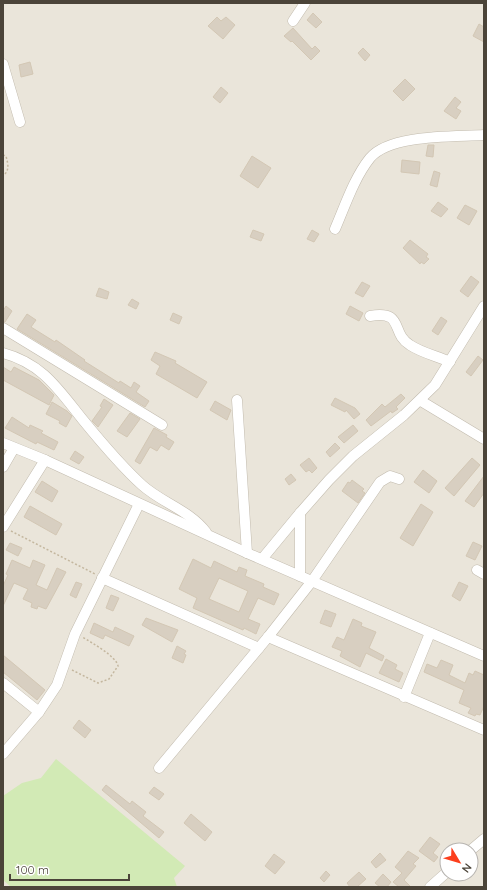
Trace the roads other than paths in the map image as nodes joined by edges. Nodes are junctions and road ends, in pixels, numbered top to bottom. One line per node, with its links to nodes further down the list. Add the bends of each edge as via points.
1 (305, 3): 2 (street)
2 (293, 21)
3 (3, 64): 4 (street)
4 (20, 122)
5 (484, 135): 6 (street, via 396,142 377,151 359,177)
6 (334, 229)
7 (484, 306): 11 (street)
8 (370, 316): 11 (street, via 387,315 395,322 409,344)
9 (3, 328): 14 (street)
10 (3, 353): 24 (street, via 26,362 46,376 142,485 191,517)
11 (450, 362): 13 (street)
12 (237, 400): 25 (street)
13 (421, 401): 15 (street); 22 (street, via 353,456)
14 (162, 425)
15 (484, 439)
16 (3, 443): 17 (street)
17 (14, 448): 18 (street); 19 (street)
18 (45, 460): 21 (street); 23 (street)
19 (3, 467)
20 (399, 480): 29 (street, via 390,476 380,482)
21 (139, 504): 24 (street); 28 (street)
22 (300, 513): 26 (street); 27 (street)
23 (6, 529)
24 (208, 535): 25 (street)
25 (247, 553): 26 (street)
26 (262, 559): 27 (street)
27 (300, 576): 29 (street)
28 (102, 578): 32 (street); 36 (street, via 75,634 57,685)
29 (312, 581): 30 (street); 31 (street)
30 (430, 633): 33 (street); 35 (street)
31 (268, 637): 32 (street); 35 (street)
32 (259, 648): 39 (street)
33 (484, 656)
34 (3, 683): 36 (street)
35 (404, 697): 37 (street)
36 (38, 712): 38 (street)
37 (484, 730)
38 (3, 754)
39 (159, 768)
40 (439, 879): 41 (street)
41 (430, 887)

